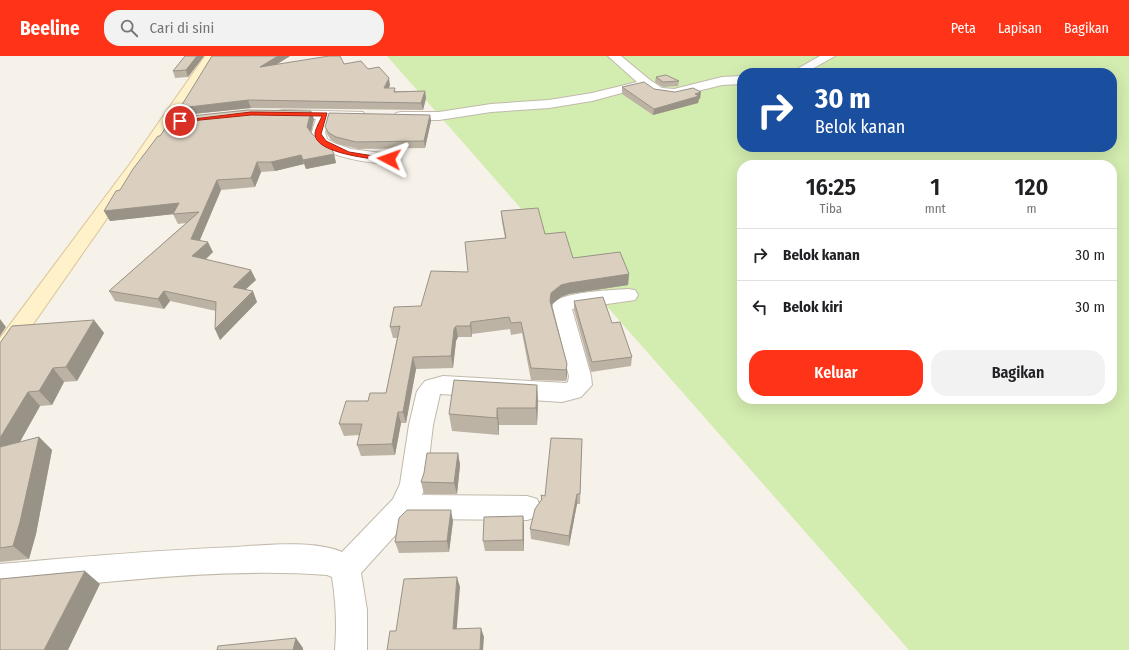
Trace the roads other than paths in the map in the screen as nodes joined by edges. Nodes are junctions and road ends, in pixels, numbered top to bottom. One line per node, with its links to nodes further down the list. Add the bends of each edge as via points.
1 (211, 56): 13 (street, via 174,121)
2 (614, 56): 6 (street)
3 (829, 56): 4 (street)
4 (806, 68)
5 (737, 80): 6 (street, via 718,82 674,93 659,91)
6 (646, 83): 10 (street, via 592,97 549,104 491,108 428,117)
7 (267, 114): 8 (street)
8 (325, 114): 9 (street); 11 (street, via 318,134 324,143 348,154)
9 (372, 116)
10 (388, 116)
11 (389, 159)
12 (628, 295): 14 (street, via 568,302 562,306 580,376 580,386 573,391 562,393 443,385 433,387 429,391 421,425 413,484)
13 (0, 354)
14 (404, 507): 15 (street); 16 (street)
15 (527, 508)
16 (345, 569): 17 (street, via 330,561 284,558 181,563); 18 (street, via 353,635)
17 (0, 578)
18 (351, 650)

